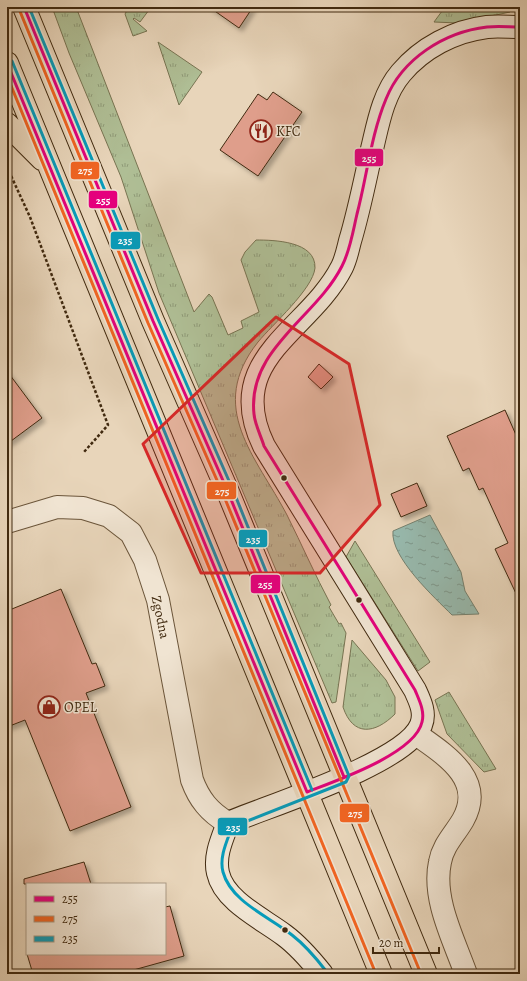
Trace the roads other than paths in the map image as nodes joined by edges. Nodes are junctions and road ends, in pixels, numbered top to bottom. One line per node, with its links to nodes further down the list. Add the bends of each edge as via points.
1 (24, 7): 8 (highway, via 153,321 228,492)
2 (520, 27): 7 (street, via 487,27 446,39 414,59 400,74 380,117 343,265 325,292 266,360 253,386 251,398 254,420 271,459 415,690 423,710 423,718)
3 (7, 63): 5 (highway)
4 (7, 124): 5 (highway)
5 (48, 165): 9 (highway)
6 (7, 522): 10 (street, Zgodna, via 57,507 83,508 109,516 130,533 145,560 158,600 192,780 202,802 218,818)
7 (416, 734): 8 (street, via 398,750); 14 (street, via 450,758 461,771 468,789 469,805 445,847 439,877 442,902)
8 (344, 777): 9 (street); 13 (highway)
9 (306, 792): 10 (street); 12 (highway)
10 (228, 823): 11 (street, via 217,861 218,874 228,894 306,953)
11 (322, 974)
12 (381, 974)
13 (426, 974)
14 (466, 974)

